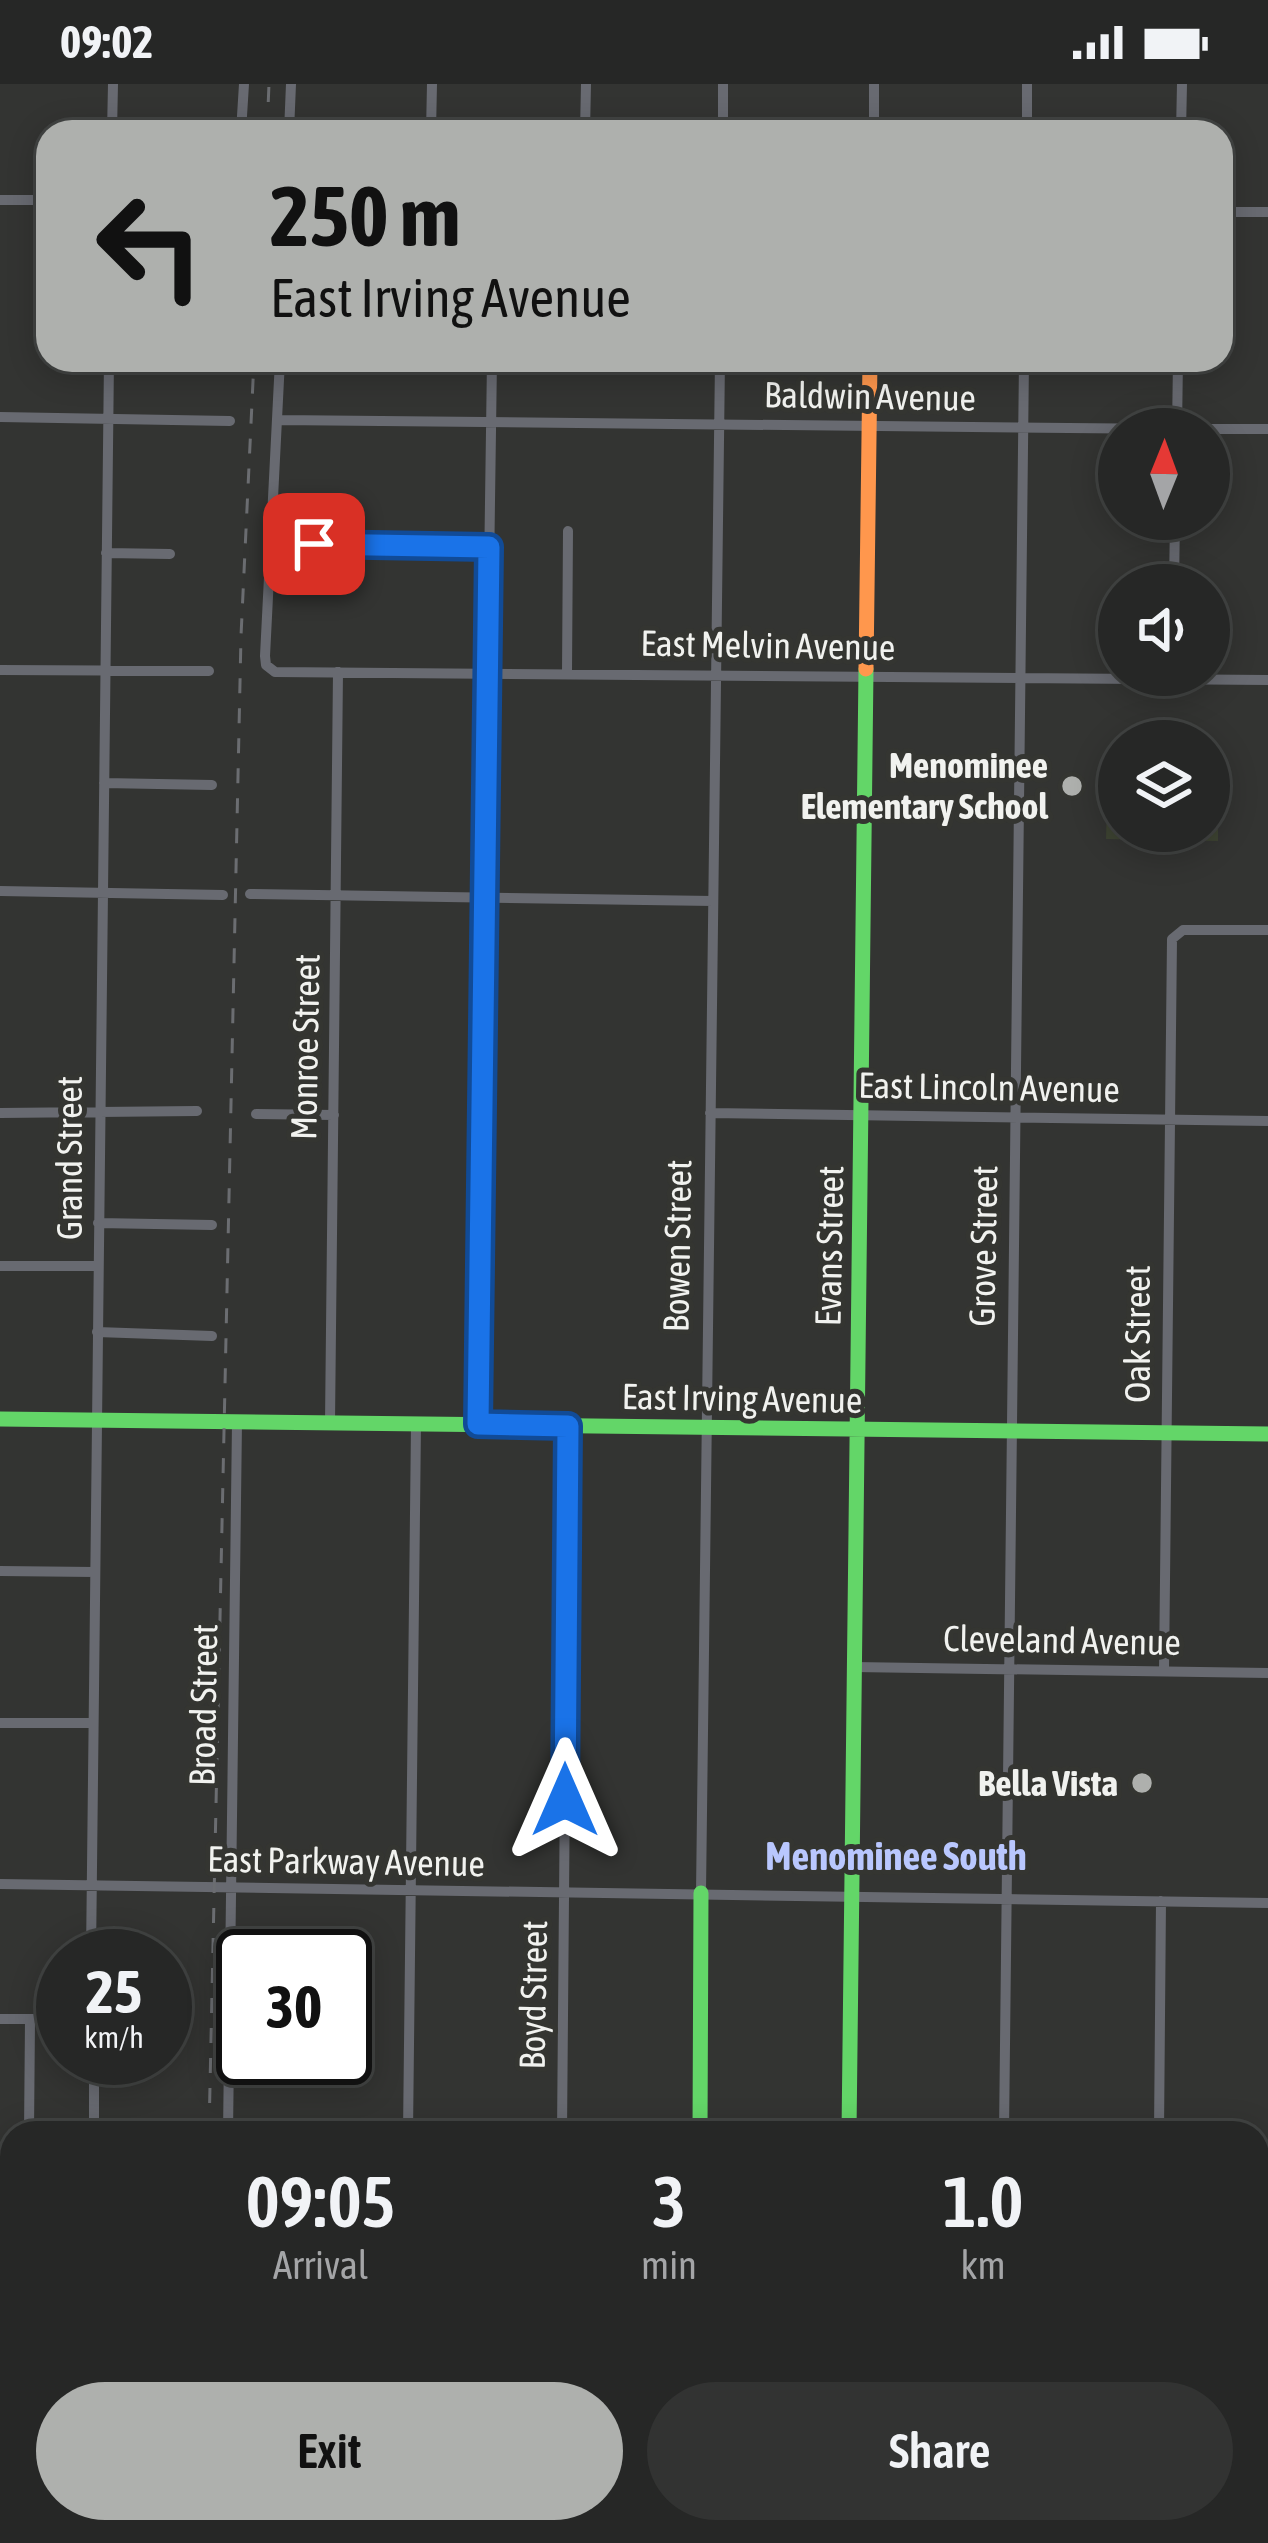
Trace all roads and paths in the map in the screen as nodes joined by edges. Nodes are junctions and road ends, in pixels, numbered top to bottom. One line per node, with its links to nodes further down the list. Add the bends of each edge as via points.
1 (112, 84): 10 (street)
2 (244, 84): 11 (street)
3 (291, 84): 12 (street)
4 (432, 84): 13 (street)
5 (586, 84): 14 (street)
6 (723, 84): 15 (street)
7 (874, 84): 16 (street)
8 (1027, 84): 17 (street)
9 (1182, 84): 18 (street)
10 (112, 120)
11 (242, 120)
12 (290, 120)
13 (431, 120)
14 (585, 120)
15 (722, 120)
16 (874, 120)
17 (1027, 120)
18 (1181, 120)
19 (0, 200): 20 (street)
20 (36, 200)
21 (1233, 212): 22 (street)
22 (1268, 212)
23 (109, 372): 32 (street, Grand Street)
24 (280, 372): 33 (street)
25 (491, 372): 35 (street)
26 (720, 372): 36 (street, Bowen Street)
27 (870, 372): 37 (street, Evans Street)
28 (1024, 372): 38 (street, Grove Street)
29 (1178, 372): 30 (street)
30 (1177, 408)
31 (0, 417): 32 (street)
32 (108, 418): 34 (street); 45 (street, Grand Street)
33 (278, 420): 35 (street, Baldwin Avenue); 43 (street)
34 (230, 421)
35 (491, 424): 36 (street, Baldwin Avenue); 44 (street)
36 (719, 424): 37 (street, Baldwin Avenue); 53 (street, Bowen Street)
37 (869, 426): 38 (street, Baldwin Avenue); 54 (street, Evans Street)
38 (1023, 428): 39 (street, Baldwin Avenue); 56 (street, Grove Street)
39 (1098, 428)
40 (1230, 429): 41 (street, Baldwin Avenue)
41 (1268, 429)
42 (568, 531): 52 (street)
43 (271, 543): 44 (street); 50 (street, East Melvin Avenue, via 268,667)
44 (489, 547): 51 (street)
45 (106, 553): 46 (street); 48 (street, Grand Street)
46 (170, 554)
47 (0, 670): 48 (street)
48 (105, 671): 49 (street); 59 (street, Grand Street)
49 (209, 671)
50 (338, 672): 51 (street, East Melvin Avenue); 65 (street, Monroe Street)
51 (487, 672): 52 (street, East Melvin Avenue); 66 (street)
52 (568, 672): 53 (street, East Melvin Avenue)
53 (716, 674): 54 (street, East Melvin Avenue); 67 (street, Bowen Street)
54 (867, 676): 56 (street, East Melvin Avenue); 74 (street, Evans Street)
55 (1098, 677): 56 (street, East Melvin Avenue)
56 (1021, 678): 76 (street, Grove Street)
57 (1230, 679): 58 (street, East Melvin Avenue)
58 (1268, 680)
59 (104, 783): 60 (street); 62 (street, Grand Street)
60 (212, 785)
61 (0, 891): 62 (street)
62 (101, 893): 64 (street); 71 (street, Grand Street)
63 (250, 894): 65 (street)
64 (223, 895)
65 (336, 896): 66 (street); 75 (street, Monroe Street)
66 (484, 897): 67 (street); 90 (street)
67 (713, 901): 72 (street, Bowen Street)
68 (1268, 930): 77 (street, Oak Street, via 1188,930 1172,938)
69 (197, 1111): 71 (street)
70 (0, 1113): 71 (street)
71 (99, 1113): 79 (street, Grand Street)
72 (710, 1113): 74 (street, East Lincoln Avenue); 92 (street, Bowen Street)
73 (256, 1114): 75 (street)
74 (861, 1114): 76 (street, East Lincoln Avenue); 93 (street, Evans Street)
75 (334, 1115): 88 (street, Monroe Street)
76 (1015, 1118): 77 (street, East Lincoln Avenue); 94 (street, Grove Street)
77 (1168, 1120): 78 (street, East Lincoln Avenue); 95 (street, Oak Street)
78 (1268, 1121)
79 (98, 1223): 80 (street); 82 (street, Grand Street)
80 (212, 1226)
81 (0, 1266): 82 (street)
82 (98, 1266): 83 (street, Grand Street)
83 (97, 1332): 84 (street); 86 (street, Grand Street)
84 (212, 1336)
85 (0, 1419): 86 (street, East Irving Avenue)
86 (98, 1420): 87 (street, East Irving Avenue); 98 (street, Grand Street)
87 (237, 1421): 88 (street, East Irving Avenue); 107 (street, Broad Street)
88 (330, 1423): 89 (street, East Irving Avenue)
89 (416, 1424): 90 (street, East Irving Avenue); 108 (street)
90 (478, 1424): 91 (street, East Irving Avenue)
91 (568, 1426): 92 (street, East Irving Avenue); 110 (street, Boyd Street)
92 (705, 1428): 93 (street, East Irving Avenue); 109 (street, Bowen Street)
93 (857, 1429): 94 (street, East Irving Avenue); 99 (street, Evans Street)
94 (1010, 1431): 95 (street, East Irving Avenue); 100 (street, Grove Street)
95 (1166, 1433): 96 (street, East Irving Avenue); 101 (street, Oak Street)
96 (1268, 1434)
97 (0, 1571): 98 (street)
98 (94, 1572): 104 (street, Grand Street)
99 (854, 1667): 100 (street, Cleveland Avenue); 111 (street, Evans Street)
100 (1008, 1670): 101 (street, Cleveland Avenue); 112 (street, Grove Street)
101 (1164, 1671): 102 (street, Cleveland Avenue)
102 (1268, 1673)
103 (0, 1723): 104 (street)
104 (93, 1723): 106 (street, Grand Street)
105 (0, 1885): 106 (street, East Parkway Avenue)
106 (92, 1886): 107 (street, East Parkway Avenue); 115 (street, Grand Street)
107 (230, 1890): 108 (street, East Parkway Avenue); 122 (street, Broad Street)
108 (411, 1892): 110 (street, East Parkway Avenue); 123 (street)
109 (701, 1893): 110 (street, East Parkway Avenue); 111 (street, East Parkway Avenue); 125 (street, Bowen Street)
110 (564, 1894): 124 (street, Boyd Street)
111 (852, 1895): 112 (street, East Parkway Avenue); 126 (street, Evans Street)
112 (1006, 1900): 113 (street, East Parkway Avenue); 127 (street, Grove Street)
113 (1161, 1901): 114 (street, East Parkway Avenue); 128 (street)
114 (1268, 1903)
115 (91, 1929)
116 (0, 2019): 117 (street)
117 (29, 2020): 118 (street); 120 (street)
118 (36, 2020)
119 (94, 2085): 121 (street)
120 (29, 2121)
121 (94, 2121)
122 (228, 2121)
123 (408, 2121)
124 (562, 2121)
125 (700, 2121)
126 (849, 2121)
127 (1004, 2121)
128 (1159, 2121)

